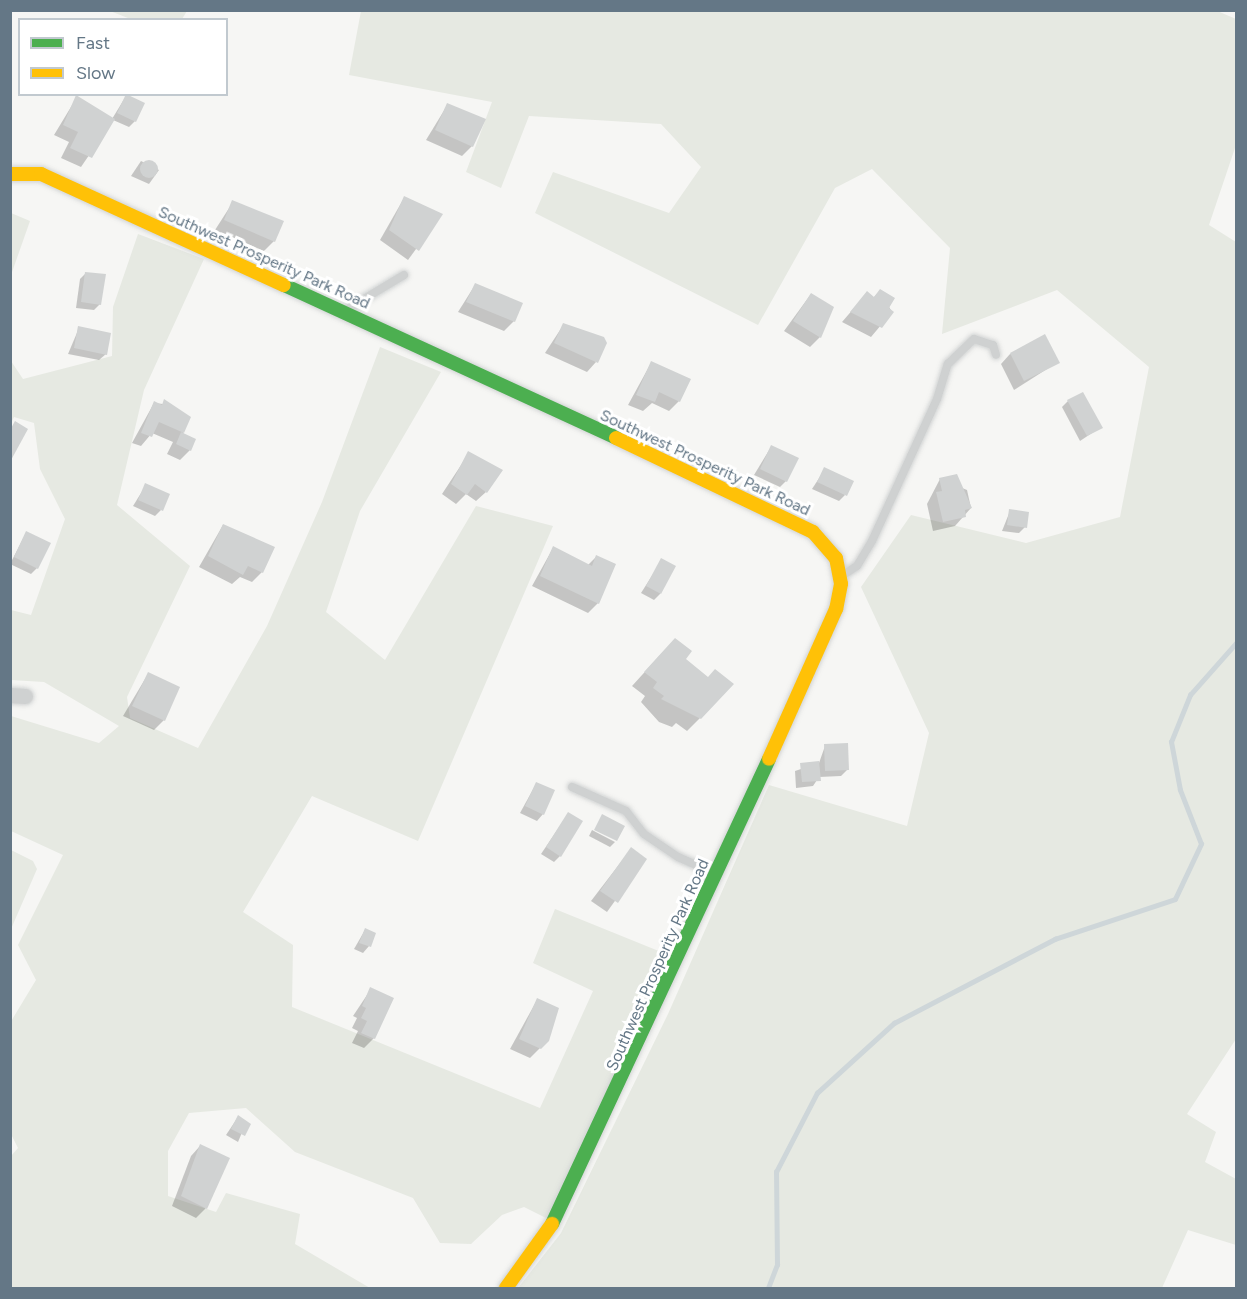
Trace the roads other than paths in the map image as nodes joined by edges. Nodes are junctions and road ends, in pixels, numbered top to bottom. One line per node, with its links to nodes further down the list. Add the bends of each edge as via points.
1 (10, 174): 3 (street, Southwest Prosperity Park Road, via 41,174)
2 (404, 276): 3 (lane, via 367,292)
3 (343, 311): 5 (street, Southwest Prosperity Park Road, via 805,528 828,545)
4 (996, 356): 5 (lane, via 993,345 974,339 948,364 937,399 872,541 857,566)
5 (841, 577): 7 (street, Southwest Prosperity Park Road, via 836,609)
6 (572, 787): 7 (lane, via 626,811 644,834 678,858)
7 (717, 875): 8 (street, Southwest Prosperity Park Road, via 564,1206)
8 (506, 1288)

